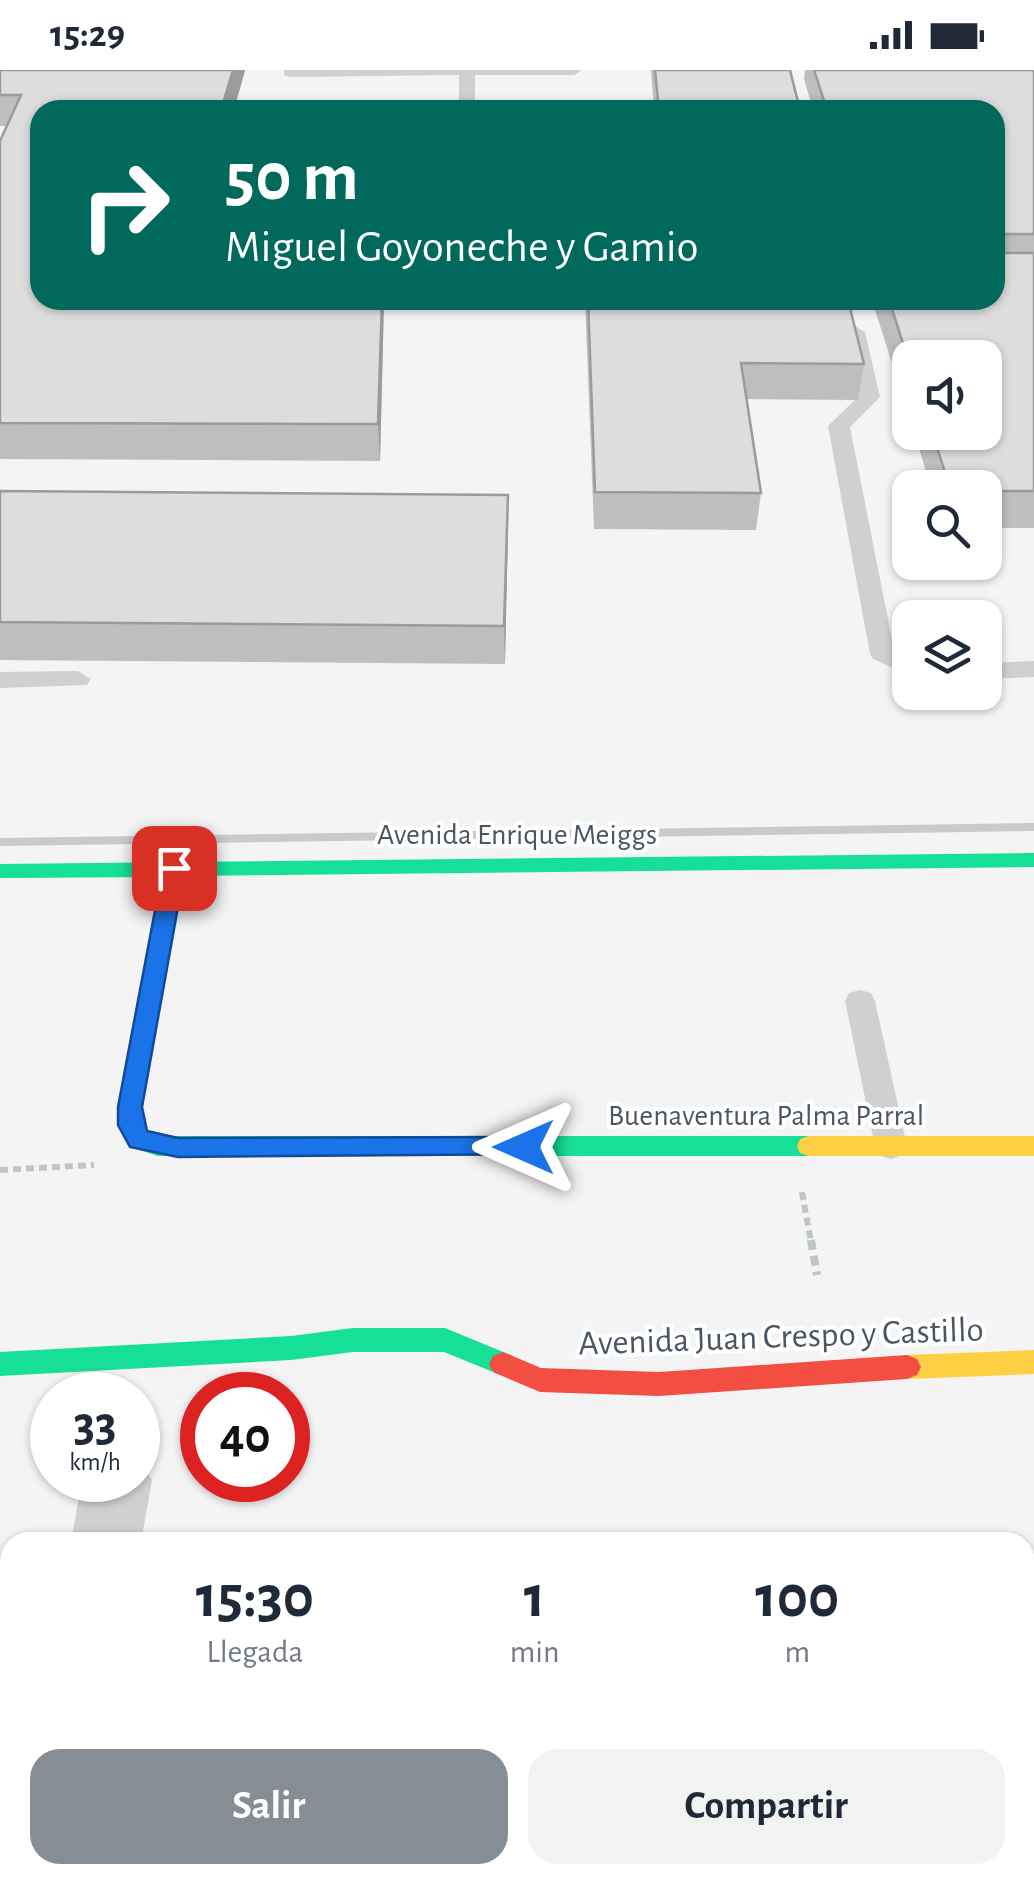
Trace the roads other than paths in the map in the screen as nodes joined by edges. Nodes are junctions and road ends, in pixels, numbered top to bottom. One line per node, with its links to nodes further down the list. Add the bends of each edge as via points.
1 (467, 70): 2 (lane); 3 (lane); 4 (lane)
2 (574, 70)
3 (290, 72)
4 (468, 100)
5 (850, 310): 6 (lane, via 870,397 839,426 882,654)
6 (892, 659)
7 (1034, 669): 8 (lane)
8 (1002, 670)
9 (78, 679): 10 (lane)
10 (0, 680)
11 (1034, 860): 12 (street, Avenida Enrique Meiggs)
12 (174, 868): 13 (street, Avenida Enrique Meiggs); 15 (street, Buenaventura Palma Parral, via 130,1107 139,1140 178,1148)
13 (0, 871)
14 (860, 1001): 15 (lane)
15 (891, 1146): 16 (street, Buenaventura Palma Parral)
16 (1034, 1146)
17 (1034, 1362): 20 (street, Avenida Juan Crespo y Castillo, via 659,1384 540,1380 445,1340 353,1340)
18 (0, 1364): 19 (street, Avenida Juan Crespo y Castillo)
19 (91, 1372)
20 (158, 1372)
21 (113, 1502): 22 (street)
22 (108, 1532)

